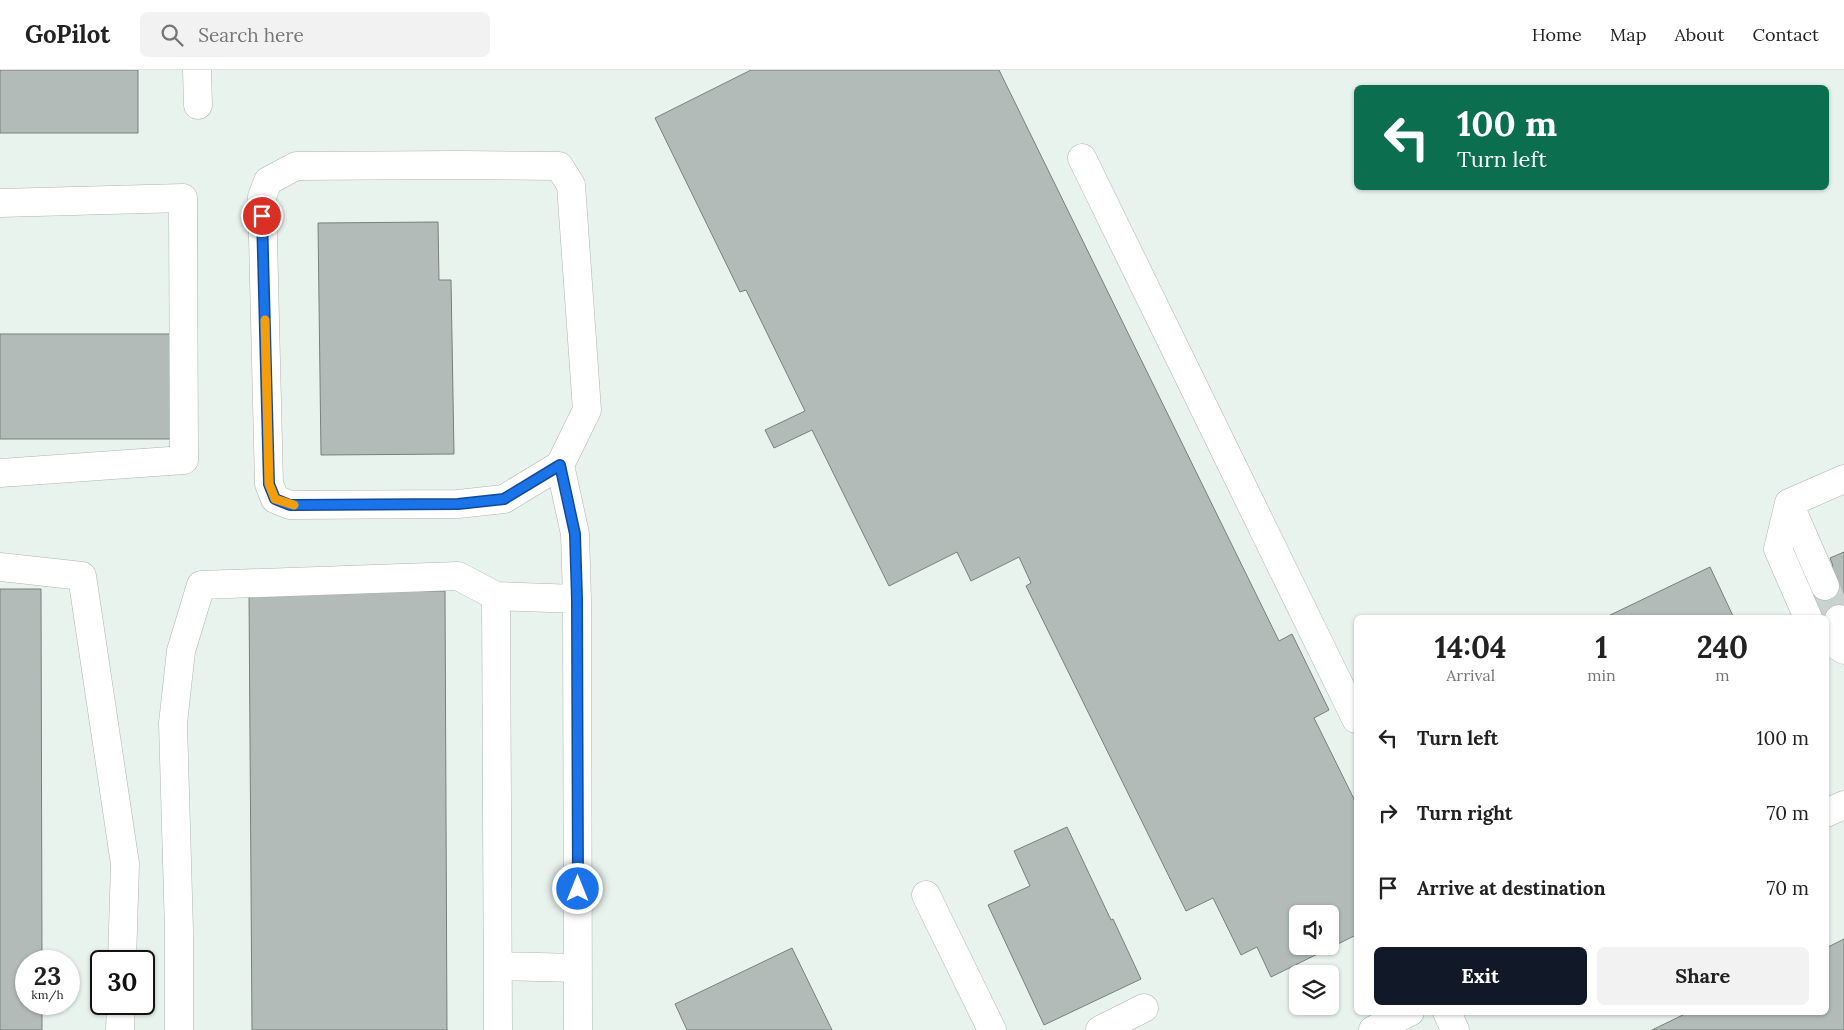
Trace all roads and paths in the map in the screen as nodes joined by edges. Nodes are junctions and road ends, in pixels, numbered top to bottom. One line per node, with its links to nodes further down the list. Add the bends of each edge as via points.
1 (197, 70): 2 (street)
2 (198, 106)
3 (1082, 158): 16 (street)
4 (0, 203): 6 (street, via 183,198 184,441 184,460)
5 (560, 465): 5 (street, via 504,499 458,504 300,505 275,499 269,484 262,197 268,182 296,166 559,166 572,185 587,410); 12 (street, via 575,534)
6 (0, 473)
7 (1844, 479): 8 (street)
8 (1789, 504): 10 (street); 13 (street, via 1778,549)
9 (0, 567): 20 (street, via 82,576 124,864)
10 (1825, 586)
11 (496, 596): 12 (street); 21 (street); 28 (street, via 458,576 201,585 181,651 172,723)
12 (577, 599): 22 (street)
13 (1807, 615)
14 (1836, 629): 15 (street)
15 (1844, 650)
16 (1354, 716)
17 (1844, 804): 18 (street)
18 (1829, 812)
19 (926, 895): 31 (street)
20 (122, 950)
21 (499, 966): 22 (street); 29 (street)
22 (578, 968): 30 (street)
23 (1144, 1008): 32 (street)
24 (121, 1015): 27 (street)
25 (1404, 1015): 33 (street)
26 (1448, 1015): 34 (street)
27 (120, 1030)
28 (179, 1030)
29 (498, 1030)
30 (578, 1030)
31 (992, 1030)
32 (1100, 1030)
33 (1373, 1030)
34 (1455, 1030)

